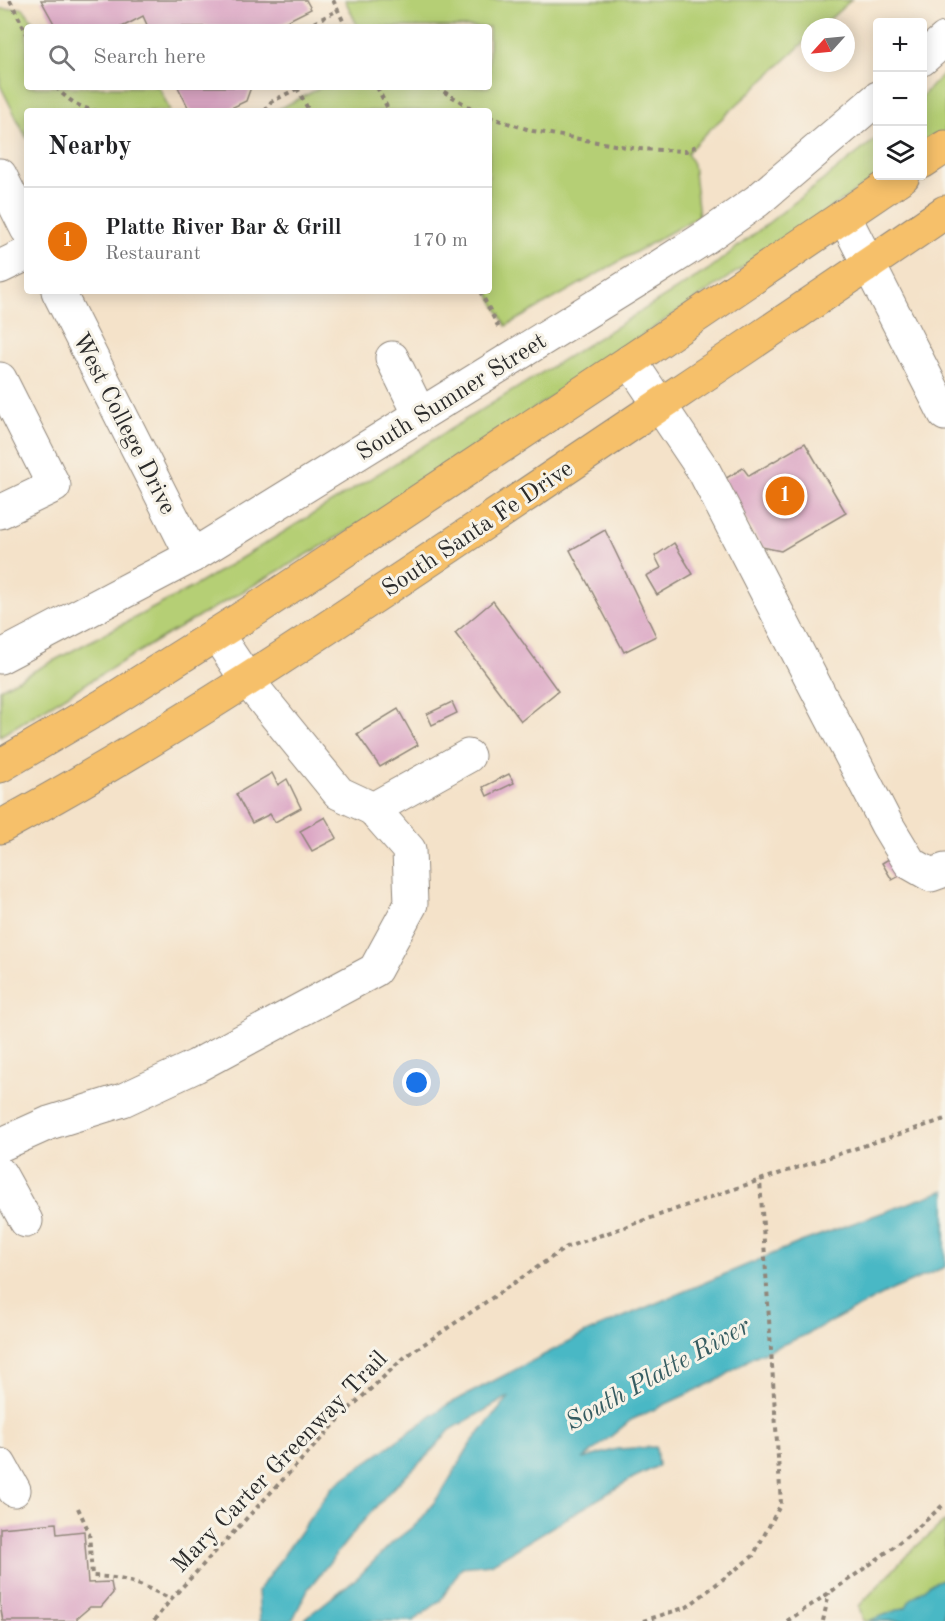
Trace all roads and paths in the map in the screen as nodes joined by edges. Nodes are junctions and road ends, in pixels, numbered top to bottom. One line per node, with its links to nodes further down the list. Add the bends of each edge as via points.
1 (10, 0): 6 (path)
2 (333, 0): 3 (path)
3 (338, 10): 4 (path); 5 (path)
4 (312, 24)
5 (345, 24)
6 (24, 28)
7 (945, 39): 8 (street)
8 (927, 55)
9 (58, 90): 15 (path)
10 (293, 90): 16 (path)
11 (299, 90): 17 (path)
12 (378, 90): 18 (path)
13 (441, 90): 19 (path)
14 (873, 102): 40 (street, South Sumner Street, via 770,190 706,237)
15 (85, 108)
16 (267, 108)
17 (308, 108)
18 (388, 108)
19 (471, 108)
20 (492, 118): 21 (path, via 533,131 638,148 686,151)
21 (696, 146)
22 (945, 147): 23 (highway)
23 (927, 159)
24 (0, 175): 28 (street)
25 (897, 180): 27 (highway)
26 (945, 212): 30 (highway, South Santa Fe Drive)
27 (844, 216): 30 (street); 36 (highway)
28 (24, 223)
29 (24, 255): 31 (street)
30 (869, 265): 38 (street); 39 (highway, South Santa Fe Drive)
31 (0, 267)
32 (60, 294): 42 (street, West College Drive)
33 (482, 294): 34 (path)
34 (501, 333)
35 (392, 358): 40 (street)
36 (630, 361): 39 (street); 43 (highway)
37 (0, 379): 41 (street, via 54,486)
38 (940, 393)
39 (660, 406): 46 (highway, South Santa Fe Drive); 52 (street, via 704,471 910,863 931,875)
40 (420, 415): 42 (street, South Sumner Street)
41 (0, 512)
42 (192, 556): 45 (street, South Sumner Street)
43 (217, 634): 44 (highway); 46 (street)
44 (187, 654): 47 (highway, via 150,661 122,672); 49 (highway)
45 (0, 657)
46 (247, 680): 50 (street, via 339,793); 51 (highway, South Santa Fe Drive)
47 (0, 743)
48 (468, 756): 50 (street)
49 (0, 766)
50 (373, 809): 54 (street, via 409,850 411,904 375,970 123,1101 49,1123)
51 (0, 827)
52 (945, 870)
53 (945, 1119): 56 (path, Mary Carter Greenway Trail)
54 (0, 1145)
55 (0, 1174): 57 (street)
56 (760, 1180): 61 (path, Mary Carter Greenway Trail, via 567,1247 405,1357 350,1409); 63 (path, via 781,1504 753,1556 687,1606)
57 (26, 1221)
58 (945, 1503): 60 (path)
59 (78, 1508): 61 (path, via 89,1532 92,1576 139,1583)
60 (829, 1593): 64 (path); 65 (path)
61 (171, 1599): 62 (path, Mary Carter Greenway Trail)
62 (154, 1621)
63 (643, 1621)
64 (788, 1621)
65 (823, 1621)

